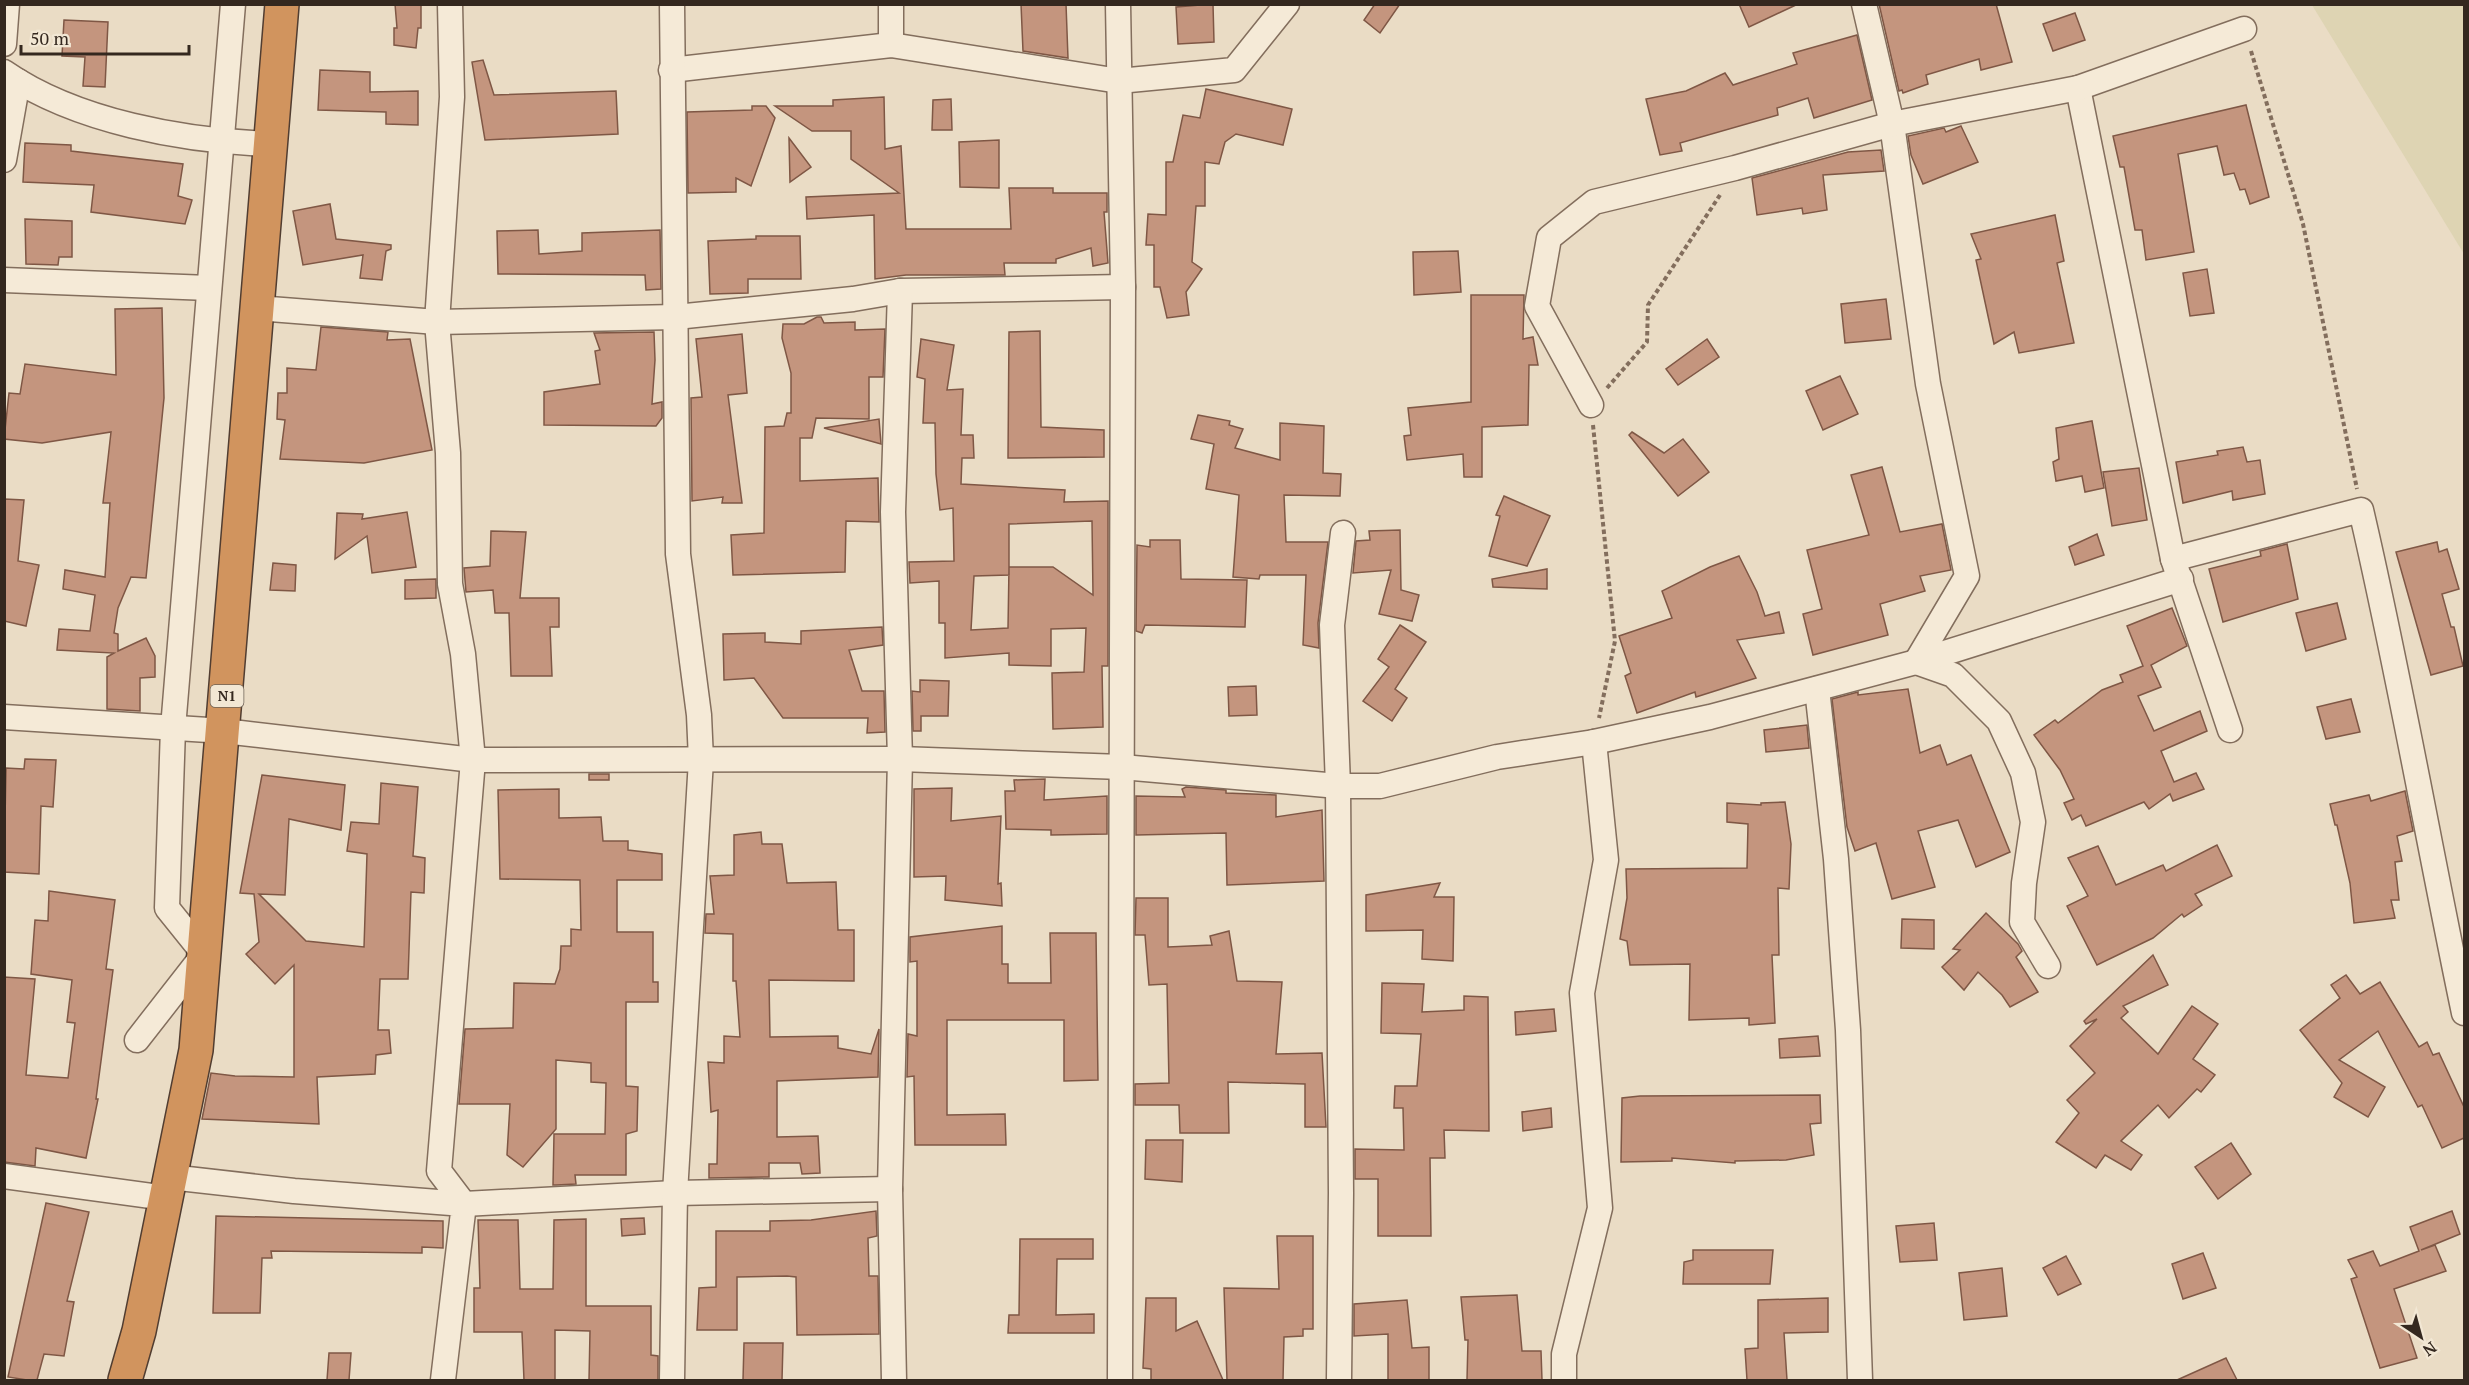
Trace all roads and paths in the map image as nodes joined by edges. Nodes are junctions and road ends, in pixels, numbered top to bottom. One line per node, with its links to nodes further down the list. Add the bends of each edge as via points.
1 (7, 4): 11 (street)
2 (233, 4): 18 (street)
3 (282, 4): 19 (highway, N1)
4 (450, 4): 28 (street, via 452,97)
5 (672, 4): 13 (street)
6 (891, 4): 12 (street)
7 (1118, 4): 15 (street)
8 (1287, 4): 15 (street, via 1234,70)
9 (1864, 4): 17 (street)
10 (2244, 29): 16 (street); 30 (path, via 2303,224)
11 (4, 44)
12 (891, 45): 13 (street); 15 (street)
13 (671, 70): 27 (street)
14 (11, 77): 18 (street, via 92,116); 20 (street)
15 (1119, 81): 23 (street)
16 (2078, 88): 17 (street); 32 (street)
17 (1892, 124): 21 (street); 33 (street, via 1928,384 1967,576)
18 (221, 142): 19 (street); 24 (street)
19 (270, 144): 26 (highway, N1)
20 (4, 160)
21 (1735, 168): 29 (path, via 1648,305 1647,342); 29 (street, via 1594,202 1549,238 1537,306)
22 (4, 280): 24 (street)
23 (1123, 287): 25 (street); 43 (street)
24 (209, 288): 36 (street)
25 (900, 291): 27 (street); 40 (street, via 893,512)
26 (257, 308): 28 (street); 38 (highway, N1)
27 (676, 317): 28 (street); 42 (street, via 678,554 699,715)
28 (437, 322): 41 (street, via 448,453 450,584 463,654)
29 (1591, 405): 39 (path, via 1616,641)
30 (2361, 510): 32 (street); 47 (street, via 2394,651)
31 (1343, 532): 44 (street, via 1332,626)
32 (2177, 569): 33 (street); 37 (street)
33 (1916, 662): 34 (street); 46 (street, via 1953,675 1999,721 2023,773 2033,822 2022,922)
34 (1817, 689): 39 (street); 61 (street, via 1836,859 1848,1030)
35 (4, 717): 36 (street)
36 (172, 728): 38 (street); 45 (street, via 166,908)
37 (2230, 730)
38 (224, 731): 41 (street); 45 (highway, N1)
39 (1594, 742): 44 (street, via 1497,758 1380,786); 60 (street, via 1606,860 1582,993 1600,1208 1564,1354)
40 (900, 759): 42 (street); 43 (street); 51 (street)
41 (473, 760): 42 (street); 53 (street, via 439,1171)
42 (701, 760): 52 (street)
43 (1122, 767): 44 (street); 58 (street)
44 (1338, 786): 59 (street)
45 (204, 954): 48 (street); 50 (highway, N1, via 196,1050)
46 (2048, 966)
47 (2464, 1013)
48 (137, 1040)
49 (4, 1176): 50 (street)
50 (168, 1188): 53 (street, via 294,1191); 54 (highway, N1)
51 (890, 1189): 52 (street); 57 (street)
52 (675, 1193): 53 (street); 56 (street)
53 (464, 1204): 55 (street)
54 (125, 1380)
55 (443, 1380)
56 (672, 1380)
57 (894, 1380)
58 (1120, 1380)
59 (1339, 1380)
60 (1564, 1380)
61 (1860, 1380)

